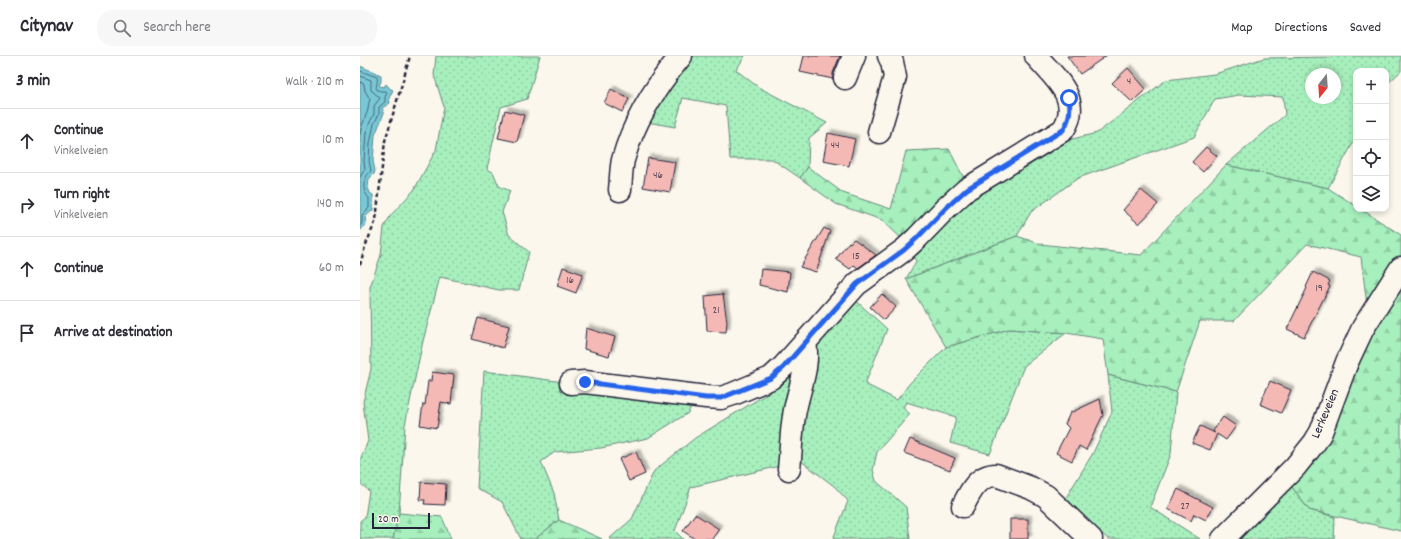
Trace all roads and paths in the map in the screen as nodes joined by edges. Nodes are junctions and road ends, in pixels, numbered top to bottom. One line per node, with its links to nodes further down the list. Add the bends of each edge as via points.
1 (410, 56): 9 (path, via 385,141 376,220)
2 (681, 56): 8 (street, via 640,114 623,162)
3 (854, 56): 6 (street)
4 (889, 56): 7 (street, via 895,77)
5 (1036, 56): 11 (street, via 1069,98 1070,113 1063,130 967,189 904,250 857,284)
6 (845, 78)
7 (879, 132)
8 (620, 190)
9 (360, 266)
10 (1401, 268): 16 (street, Lerkeveien, via 1363,328 1315,442 1295,467)
11 (805, 343): 12 (street, via 771,378 721,398 585,382); 13 (street, via 804,367 794,416)
12 (571, 383)
13 (789, 469)
14 (962, 506): 15 (street, via 975,485 983,478 996,475 1046,496)
15 (1091, 539)
16 (1223, 539)

